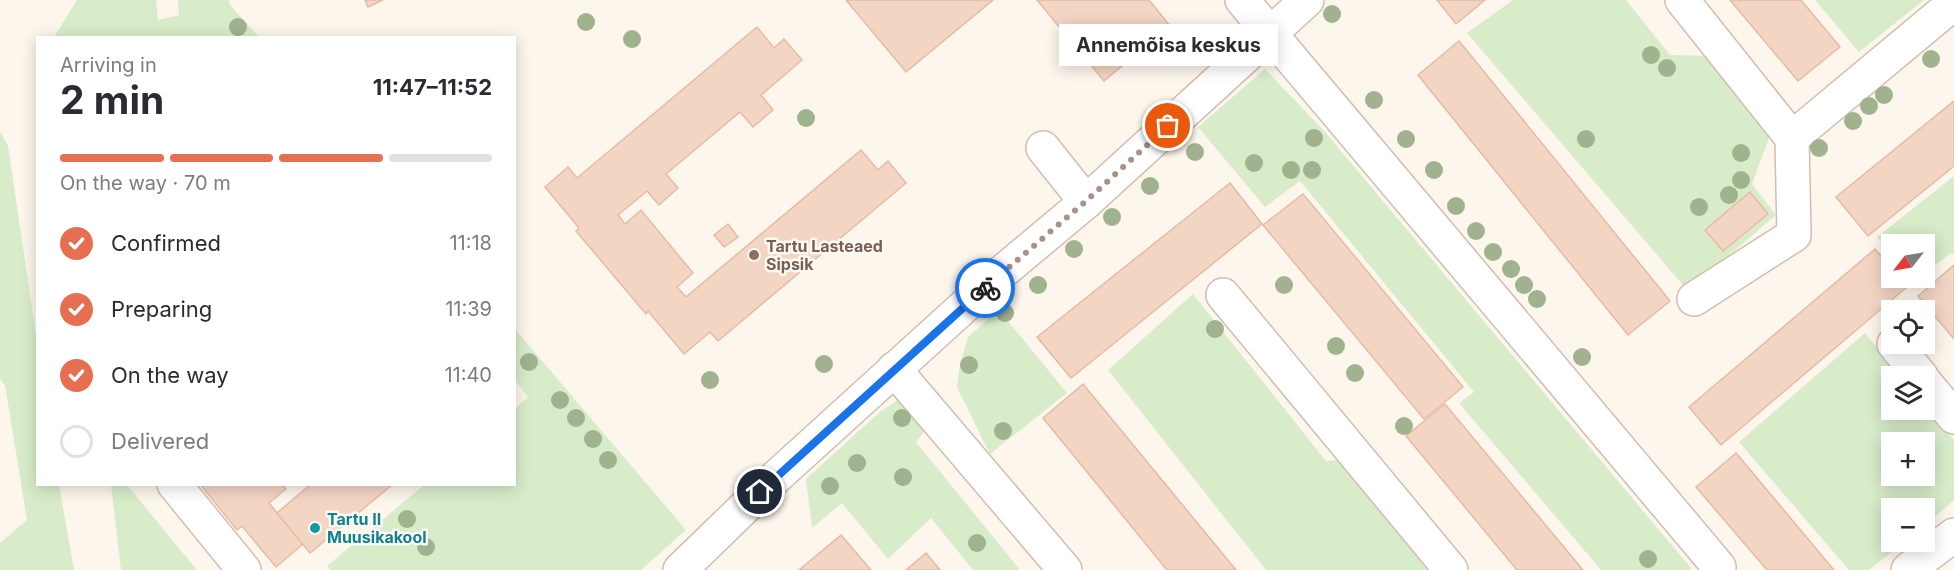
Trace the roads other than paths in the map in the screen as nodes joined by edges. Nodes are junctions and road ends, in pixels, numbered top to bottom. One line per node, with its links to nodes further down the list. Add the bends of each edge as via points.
1 (1242, 0): 5 (street)
2 (1306, 0): 5 (street)
3 (1682, 0): 6 (street)
4 (1954, 3): 6 (street)
5 (1270, 33): 8 (street); 22 (street, via 1719,567)
6 (1792, 138): 10 (street, via 1794,235)
7 (1043, 148): 8 (street)
8 (1086, 201): 13 (street)
9 (1223, 295): 21 (street)
10 (1694, 299)
11 (1903, 354): 12 (street)
12 (1913, 366)
13 (894, 369): 19 (street); 20 (street)
14 (1935, 394): 15 (street)
15 (1954, 417)
16 (176, 486): 18 (street)
17 (1954, 535): 23 (street)
18 (244, 570)
19 (680, 570)
20 (1065, 570)
21 (1451, 570)
22 (1716, 570)
23 (1908, 570)

